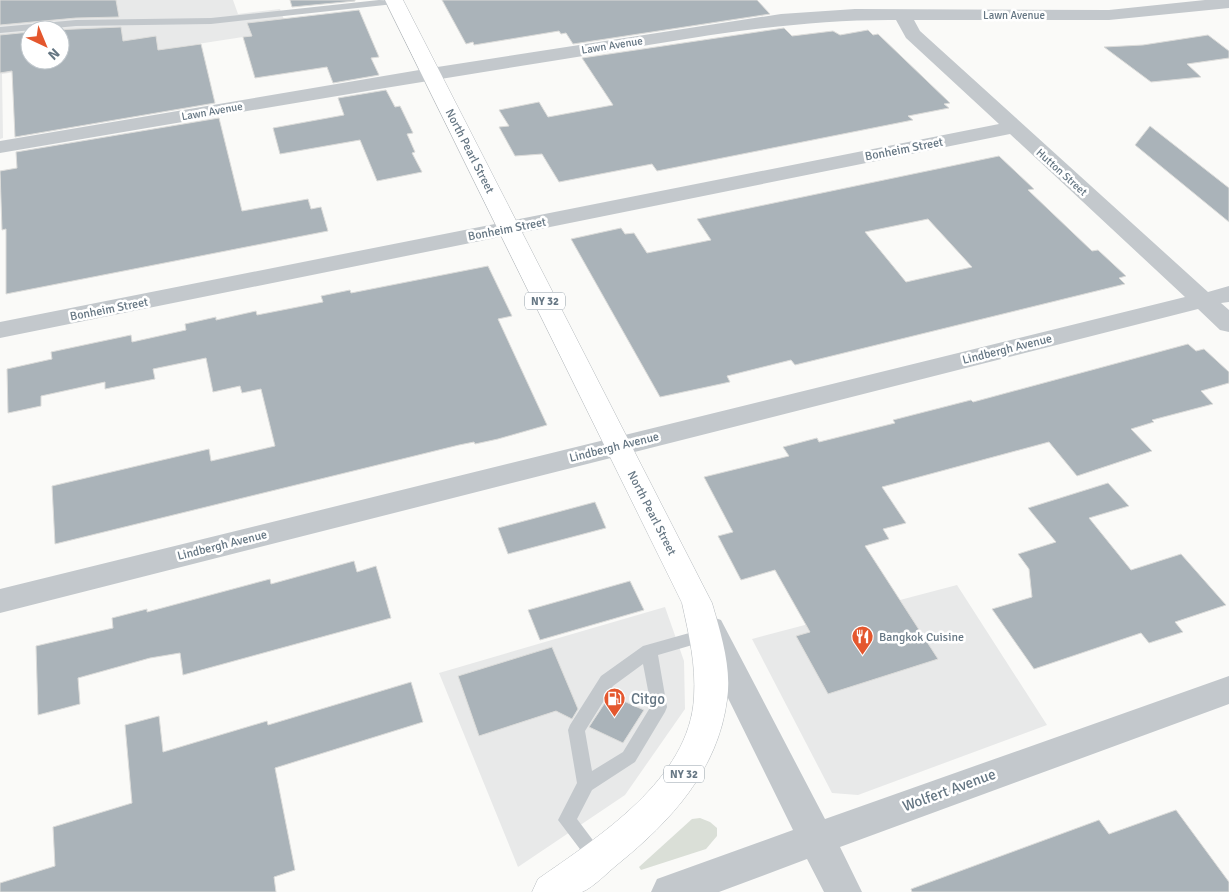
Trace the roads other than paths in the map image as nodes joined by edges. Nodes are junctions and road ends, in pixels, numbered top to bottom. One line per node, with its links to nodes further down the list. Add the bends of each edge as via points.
1 (394, 0): 6 (lane, via 211,21 76,23); 7 (main road, North Pearl Street / NY 32)
2 (1131, 0): 3 (street)
3 (1158, 7): 4 (street, Lawn Avenue); 5 (street, Lawn Avenue, via 1074,16)
4 (1224, 7)
5 (902, 15): 7 (street, Lawn Avenue, via 855,14 781,19); 8 (street, Hutton Street, via 911,32)
6 (0, 30)
7 (431, 74): 9 (street, Lawn Avenue); 10 (main road, North Pearl Street / NY 32)
8 (1013, 127): 10 (street, Bonheim Street); 11 (street, Hutton Street)
9 (0, 147)
10 (508, 228): 13 (street, Bonheim Street); 14 (main road, North Pearl Street / NY 32)
11 (1216, 297): 12 (street, Hutton Street); 14 (street, Lindbergh Avenue)
12 (1229, 324)
13 (0, 330)
14 (618, 446): 15 (street, Lindbergh Avenue); 16 (main road, North Pearl Street / NY 32)
15 (0, 601)
16 (702, 618): 17 (lane); 20 (street, North Pearl Street); 21 (main road, NY 32, via 712,672 711,708 705,731 688,768 656,809)
17 (650, 651): 19 (lane, via 658,707 629,757); 19 (lane, via 607,681 576,730)
18 (1229, 690): 20 (street, Wolfert Avenue)
19 (586, 784): 21 (lane, via 567,820)
20 (815, 838): 23 (street, Wolfert Avenue); 24 (street, North Pearl Street)
21 (598, 859): 22 (main road, NY 32)
22 (551, 892)
23 (670, 892)
24 (843, 892)

